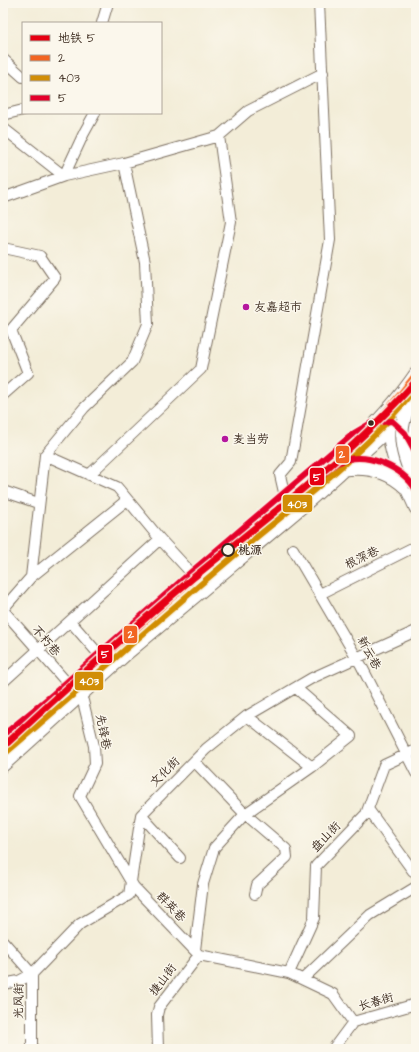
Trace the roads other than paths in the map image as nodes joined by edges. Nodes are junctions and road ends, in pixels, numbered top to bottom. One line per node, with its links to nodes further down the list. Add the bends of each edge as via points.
1 (108, 3): 3 (street)
2 (319, 3): 5 (street)
3 (102, 22)
4 (3, 59): 6 (street)
5 (323, 74): 11 (street, via 248,111); 31 (street, via 330,240 291,462 280,475)
6 (22, 76)
7 (22, 110): 9 (street)
8 (95, 114): 13 (street)
9 (3, 115)
10 (3, 128): 13 (street)
11 (219, 136): 12 (street); 27 (street, via 231,222 201,369)
12 (124, 163): 13 (street); 23 (street, via 145,262 148,324 132,362 84,408)
13 (64, 176): 14 (street)
14 (3, 198)
15 (3, 248): 18 (street, via 40,256 54,278 12,330 28,373)
16 (416, 374): 19 (main road)
17 (416, 388): 28 (main road, bridge, via 406,410 401,432)
18 (3, 395)
19 (399, 399): 21 (main road); 22 (main road)
20 (415, 406): 21 (main road); 24 (main road, via 412,439)
21 (390, 429): 22 (main road, via 374,431); 25 (main road); 26 (main road, via 398,437); 28 (main road, via 394,454)
22 (359, 440): 31 (main road)
23 (44, 455): 27 (street); 32 (street)
24 (416, 463)
25 (344, 469): 28 (main road, via 360,467 385,472); 48 (main road, via 127,653)
26 (416, 470)
27 (89, 475): 30 (street, via 117,487)
28 (412, 488): 33 (main road)
29 (3, 491): 32 (street)
30 (127, 500): 34 (street); 37 (street)
31 (286, 501): 38 (main road)
32 (38, 503): 37 (street)
33 (416, 508)
34 (160, 540): 38 (street); 41 (street)
35 (416, 546): 39 (street, 根深巷)
36 (293, 549): 39 (street, 新云巷)
37 (31, 577): 40 (street)
38 (196, 578): 45 (main road)
39 (320, 594): 44 (street, 新云巷)
40 (3, 610): 43 (street, 不朽巷)
41 (70, 621): 43 (street); 45 (street)
42 (416, 631): 44 (street, 文化街)
43 (37, 651): 46 (street); 48 (street, 不朽巷)
44 (358, 658): 47 (street, 文化街); 52 (street, 新云巷)
45 (103, 659): 48 (main road)
46 (3, 682)
47 (296, 688): 49 (street, 文化街); 55 (street, via 351,736)
48 (75, 692): 50 (main road); 54 (main road); 57 (street, 先锋巷, via 83,701 94,746 95,764)
49 (247, 716): 53 (street, 文化街); 55 (street)
50 (3, 746)
51 (416, 750): 52 (street, 盘山街)
52 (406, 755): 56 (street, 新云巷); 58 (street, 盘山街, via 384,765)
53 (194, 761): 59 (street); 60 (street, 文化街)
54 (3, 765)
55 (312, 767): 59 (street)
56 (416, 773)
57 (80, 796): 63 (street, 群英巷)
58 (368, 809): 62 (street); 68 (street, 盘山街, via 316,866 314,918)
59 (245, 814): 65 (street, via 286,849 287,857 256,885); 67 (street, via 214,848 203,884)
60 (141, 815): 61 (street); 63 (street)
61 (180, 858)
62 (413, 871)
63 (131, 882): 67 (street, 群英巷); 69 (street, via 129,895 80,924)
64 (416, 887): 70 (street, via 370,915)
65 (255, 894)
66 (3, 942): 69 (street, 光风街)
67 (197, 952): 68 (street); 75 (street, 捷山街, via 159,1007)
68 (289, 973): 70 (street)
69 (32, 974): 71 (street, via 19,981); 74 (street, 光风街)
70 (303, 979): 73 (street, via 333,994)
71 (3, 984)
72 (416, 1004): 73 (street, 长春街)
73 (353, 1022): 76 (street, 长春街)
74 (32, 1049)
75 (158, 1049)
76 (333, 1049)

